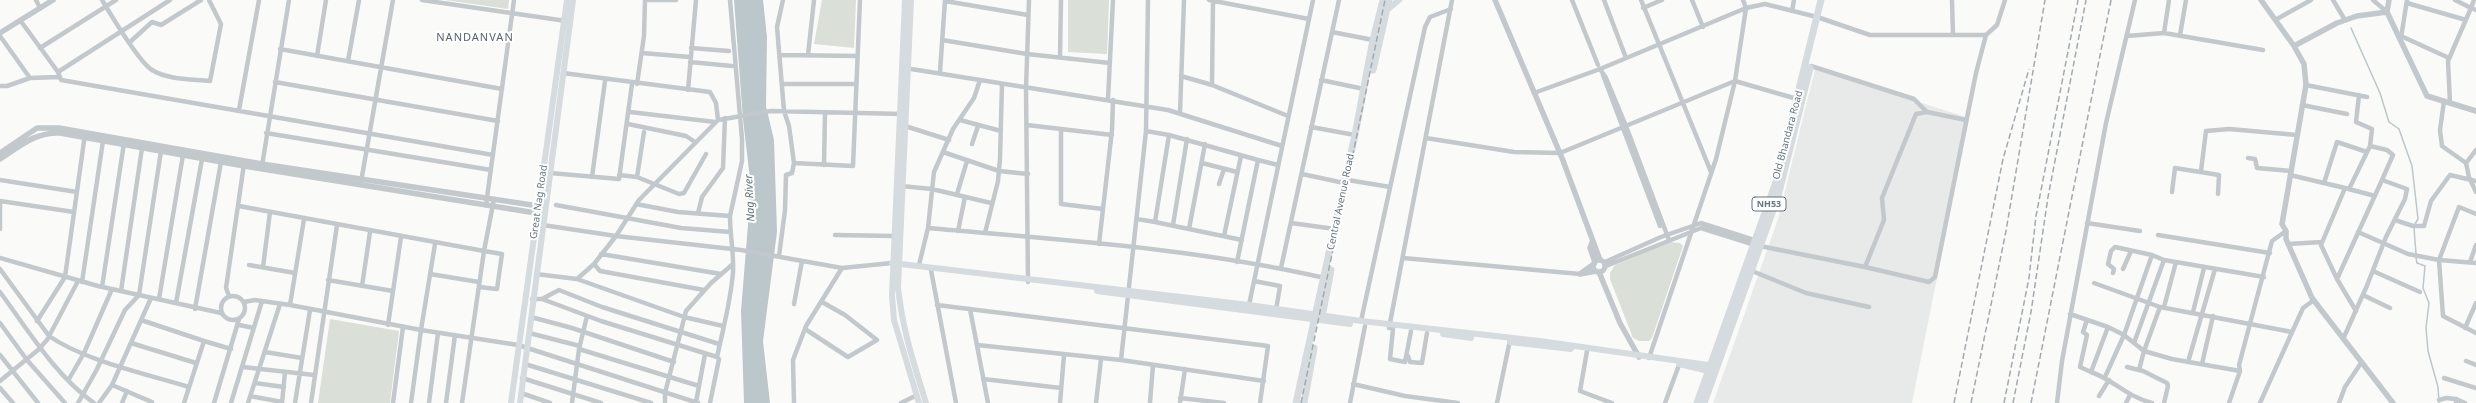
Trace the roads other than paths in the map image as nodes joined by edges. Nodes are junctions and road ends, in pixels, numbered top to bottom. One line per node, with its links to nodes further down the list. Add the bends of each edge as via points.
1 (36, 0): 63 (street)
2 (53, 0): 63 (street)
3 (102, 0): 62 (street)
4 (116, 0): 62 (street)
5 (170, 0): 81 (street)
6 (201, 0): 93 (street, via 161,25 152,22)
7 (209, 0): 93 (street, via 221,24 210,81 170,76 152,70)
8 (259, 0): 150 (street)
9 (290, 0): 98 (street)
10 (326, 0): 105 (street)
11 (359, 0): 111 (street)
12 (393, 0): 115 (street)
13 (422, 0): 71 (street)
14 (514, 0): 71 (street)
15 (567, 0): 79 (main road, Great Nag Road)
16 (573, 0): 79 (main road, Great Nag Road)
17 (645, 0): 18 (street); 101 (street)
18 (676, 0)
19 (696, 0): 97 (street)
20 (730, 0): 162 (street)
21 (782, 0): 103 (street, via 777,27)
22 (814, 0): 104 (street)
23 (860, 0): 106 (street)
24 (905, 0): 117 (main road)
25 (911, 0): 117 (main road)
26 (945, 0): 72 (street); 91 (street)
27 (1029, 0): 72 (street)
28 (1061, 0): 107 (street)
29 (1113, 0): 112 (street)
30 (1148, 0): 149 (street)
31 (1184, 0): 121 (street)
32 (1211, 0): 74 (street); 132 (street)
33 (1312, 0): 74 (street)
34 (1339, 0): 82 (street)
35 (1384, 0): 68 (main road); 92 (main road, Central Avenue Road)
36 (1399, 0): 68 (main road)
37 (1452, 0): 66 (street)
38 (1495, 0): 139 (street)
39 (1572, 0): 116 (street)
40 (1604, 0): 108 (street)
41 (1641, 0): 64 (street)
42 (1662, 0): 64 (street)
43 (1692, 0): 80 (street)
44 (1743, 0): 65 (street)
45 (1794, 0): 69 (street)
46 (1821, 0): 73 (main road, Old Bhandara Road / NH53)
47 (1826, 0): 73 (main road, NH53)
48 (1952, 0): 85 (street)
49 (2005, 0): 86 (street, via 1997,25)
50 (2135, 0): 89 (street)
51 (2169, 0): 84 (street)
52 (2186, 0): 87 (street)
53 (2261, 0): 75 (street)
54 (2312, 0): 75 (street)
55 (2333, 0): 77 (street)
56 (2373, 0): 70 (street)
57 (2389, 0): 70 (street)
58 (2455, 0): 67 (street)
59 (2474, 0): 67 (street)
60 (1766, 2): 65 (street); 69 (street)
61 (2407, 2): 78 (street); 90 (street)
62 (106, 6): 81 (street); 96 (street)
63 (40, 8): 76 (street)
64 (1644, 8): 94 (street)
65 (1746, 8): 80 (street); 126 (street)
66 (1450, 9): 188 (street); 247 (street, via 1430,17 1424,27)
67 (2474, 9): 78 (street)
68 (1386, 10): 241 (main road)
69 (1792, 11): 73 (street)
70 (2387, 12): 77 (street); 90 (street)
71 (512, 14): 79 (street); 135 (street)
72 (1028, 15): 102 (street)
73 (1819, 18): 85 (street, via 1870,35); 114 (main road, NH53); 142 (main road, Old Bhandara Road / NH53)
74 (1309, 19): 163 (street)
75 (2277, 19): 95 (street)
76 (20, 20): 83 (street); 96 (street)
77 (2345, 20): 95 (street)
78 (2466, 20): 109 (street)
79 (567, 21): 119 (main road, Great Nag Road); 266 (main road, Great Nag Road)
80 (1703, 27): 94 (street)
81 (122, 32): 93 (street); 120 (street)
82 (1332, 32): 92 (street); 124 (street)
83 (0, 33)
84 (2164, 33): 87 (street); 89 (street)
85 (1953, 35): 86 (street)
86 (1986, 35): 166 (street)
87 (2180, 35): 99 (street)
88 (0, 36): 122 (street)
89 (2127, 36): 282 (street, via 2106,123)
90 (2401, 38): 109 (street); 147 (street, via 2427,96)
91 (942, 40): 102 (street); 118 (street)
92 (1373, 40): 137 (main road, Central Avenue Road)
93 (130, 42)
94 (1659, 45): 108 (street); 146 (street)
95 (2294, 46): 133 (street, via 2304,64)
96 (40, 48): 120 (street)
97 (691, 48): 100 (street); 110 (street)
98 (280, 49): 105 (street); 127 (street)
99 (2263, 50)
100 (729, 51)
101 (642, 53): 110 (street); 128 (street)
102 (1027, 54): 107 (street); 136 (street)
103 (780, 55): 104 (street); 129 (street)
104 (808, 55): 106 (street)
105 (317, 56): 111 (street)
106 (857, 56): 130 (street)
107 (1060, 57): 112 (street)
108 (1626, 58): 116 (street)
109 (2449, 58): 147 (street)
110 (690, 60): 113 (street); 138 (street)
111 (348, 62): 115 (street)
112 (1110, 63): 144 (street)
113 (732, 66)
114 (1811, 66): 154 (main road, NH53); 155 (street, via 1914,99)
115 (381, 67): 135 (street); 143 (street)
116 (1599, 67): 139 (street); 174 (street)
117 (905, 68): 118 (street); 158 (main road)
118 (940, 72): 123 (street)
119 (564, 74): 125 (street); 230 (main road, Great Nag Road)
120 (58, 75): 122 (street); 150 (street, via 61,80)
121 (1181, 76): 132 (street); 159 (street)
122 (30, 78): 134 (street)
123 (980, 80): 131 (street); 165 (street, via 974,98)
124 (1321, 80): 137 (street); 173 (street)
125 (605, 81): 128 (street); 234 (street)
126 (1735, 81): 142 (street); 146 (street); 228 (street)
127 (275, 82): 143 (street); 161 (street)
128 (634, 84): 138 (street); 153 (street)
129 (782, 84): 130 (street); 151 (street)
130 (856, 84): 157 (street)
131 (1002, 84): 136 (street); 177 (street)
132 (1212, 85): 163 (street)
133 (2306, 85): 140 (street); 148 (street)
134 (0, 86)
135 (502, 89): 167 (street)
136 (1026, 89): 144 (street); 172 (street)
137 (1364, 89): 185 (main road, Central Avenue Road)
138 (688, 90): 168 (street, via 710,92 716,103)
139 (1534, 93): 203 (street)
140 (2359, 95): 141 (street); 197 (street, via 2356,122 2372,129)
141 (2367, 97)
142 (1797, 98): 154 (main road, Old Bhandara Road / NH53)
143 (375, 99): 167 (street); 181 (street)
144 (1108, 99): 145 (street)
145 (1113, 100): 149 (street); 184 (street)
146 (1682, 102): 174 (street); 228 (street)
147 (2447, 102): 152 (street); 219 (street, via 2440,130 2442,146)
148 (2302, 105): 160 (street); 186 (street)
149 (1147, 106): 159 (street); 178 (street)
150 (239, 110): 161 (street)
151 (784, 111): 156 (street); 162 (street); 217 (street, via 789,126)
152 (2476, 111)
153 (630, 112): 168 (street); 169 (street)
154 (1797, 112): 311 (main road, Old Bhandara Road / NH53)
155 (1927, 112): 166 (street); 340 (street, via 1916,114 1882,198 1884,220)
156 (825, 113): 157 (street); 220 (street)
157 (855, 114): 158 (street); 220 (street, via 853,166)
158 (902, 114): 170 (main road)
159 (1180, 114): 196 (street)
160 (2347, 114)
161 (269, 116): 180 (street); 181 (street)
162 (740, 116): 164 (street); 275 (street, via 742,161)
163 (1288, 116): 196 (street)
164 (725, 118): 168 (street); 271 (street, via 723,168 702,197)
165 (960, 120): 171 (street); 189 (street)
166 (1966, 120): 340 (street, via 1934,277 1929,282)
167 (498, 121): 207 (street)
168 (716, 121): 192 (street)
169 (628, 124): 192 (street, via 686,136); 233 (street)
170 (902, 125): 189 (street); 246 (main road)
171 (978, 126): 177 (street); 193 (street)
172 (1027, 126): 175 (street); 231 (street)
173 (1311, 126): 185 (street); 232 (street)
174 (1623, 127): 203 (street); 306 (street)
175 (1061, 129): 184 (street); 268 (street, via 1061,204)
176 (58, 130): 183 (street); 205 (street, via 37,128); 211 (street, via 35,136)
177 (1001, 131): 225 (street)
178 (1146, 131): 182 (street); 277 (street)
179 (644, 132): 235 (street)
180 (266, 133): 201 (street); 222 (street)
181 (370, 133): 201 (street); 207 (street)
182 (1169, 134): 187 (street); 280 (street)
183 (84, 135): 190 (street); 191 (street); 250 (street)
184 (1112, 135): 268 (street)
185 (1355, 135): 241 (main road, Central Avenue Road)
186 (2297, 135): 226 (street, via 2229,129 2206,131); 229 (street)
187 (1187, 138): 194 (street); 285 (street)
188 (1426, 138): 203 (street, via 1514,152); 324 (street)
189 (949, 140): 202 (street)
190 (103, 141): 191 (street); 364 (street)
191 (124, 142): 195 (street); 368 (street)
192 (695, 142): 243 (street)
193 (972, 144)
194 (1205, 144): 209 (street); 218 (street)
195 (144, 146): 198 (street); 200 (street); 371 (street)
196 (1282, 146): 221 (street)
197 (2370, 146): 204 (street); 238 (street, via 2387,150 2393,155)
198 (183, 148): 208 (street); 216 (street)
199 (2476, 150): 219 (street)
200 (162, 151): 208 (street); 376 (street)
201 (367, 151): 224 (street); 236 (street)
202 (943, 152): 214 (street); 249 (street, via 934,172)
203 (1560, 152): 338 (street, via 1592,242 1596,245)
204 (2367, 152): 242 (street, via 2337,142); 248 (street)
205 (0, 153)
206 (706, 154): 243 (street, via 684,193 679,194)
207 (493, 155): 224 (street)
208 (183, 156): 212 (street); 380 (street)
209 (1241, 156): 213 (street); 227 (street)
210 (2248, 158): 229 (street, via 2255,159 2257,168)
211 (0, 159)
212 (202, 159): 215 (street); 389 (street)
213 (1258, 160): 221 (street); 307 (street)
214 (967, 161): 225 (street); 253 (street)
215 (221, 162): 216 (street); 399 (street)
216 (244, 163): 222 (street); 264 (street)
217 (794, 163): 220 (street); 322 (street, via 792,173 786,175 785,210)
218 (1202, 163): 223 (street); 289 (street)
219 (2466, 163): 239 (street)
220 (824, 165)
221 (1278, 165): 334 (street)
222 (262, 166): 236 (street); 245 (street)
223 (1224, 169): 227 (street); 244 (street)
224 (491, 170): 257 (street)
225 (999, 170): 231 (street); 260 (street)
226 (2201, 171): 251 (street, via 2174,168); 254 (street, via 2219,175)
227 (1237, 172): 303 (street)
228 (1712, 172): 286 (street)
229 (2291, 173): 242 (street); 293 (street, via 2282,224)
230 (550, 174): 234 (street); 267 (main road, Great Nag Road)
231 (1028, 174): 305 (street)
232 (1302, 174): 241 (street); 281 (street)
233 (619, 175): 234 (street, via 619,179); 235 (street)
234 (592, 176)
235 (637, 177): 243 (street)
236 (362, 179): 245 (street); 257 (street)
237 (0, 180): 250 (street)
238 (2382, 180): 256 (street); 279 (street, via 2407,189)
239 (2470, 180): 240 (street); 252 (street); 279 (street, via 2450,175 2431,201 2424,226 2412,226)
240 (2476, 181)
241 (1346, 182): 247 (street); 290 (main road, Central Avenue Road); 413 (main road)
242 (2324, 183): 248 (street)
243 (654, 184): 261 (street)
244 (1220, 184)
245 (361, 185): 262 (street)
246 (899, 186): 249 (street); 302 (main road); 336 (main road)
247 (1390, 187): 420 (street)
248 (2347, 188): 256 (street); 308 (street)
249 (932, 189): 253 (street); 287 (street)
250 (77, 192): 269 (street)
251 (2172, 192)
252 (2476, 192)
253 (957, 194): 255 (street)
254 (2218, 194)
255 (965, 196): 260 (street); 291 (street)
256 (2375, 196): 297 (street)
257 (487, 198): 258 (street); 262 (street)
258 (494, 199): 265 (street); 266 (street)
259 (0, 202): 269 (street); 288 (street)
260 (991, 203): 298 (street)
261 (636, 204): 271 (street); 278 (street)
262 (486, 205): 265 (street)
263 (556, 205): 278 (street)
264 (239, 206): 270 (street); 378 (street, via 226,288)
265 (493, 206): 272 (street); 317 (street)
266 (538, 206): 267 (street); 272 (main road, Great Nag Road)
267 (545, 207): 273 (main road, Great Nag Road)
268 (1103, 209): 310 (street)
269 (74, 212): 356 (street)
270 (270, 212): 276 (street); 339 (street)
271 (698, 213): 275 (street)
272 (537, 214): 273 (street); 449 (main road, Great Nag Road)
273 (544, 214): 284 (main road, Great Nag Road)
274 (2476, 214): 326 (street, via 2459,208)
275 (730, 216): 295 (street)
276 (304, 219): 283 (street); 350 (street)
277 (1137, 219): 280 (street); 315 (street)
278 (626, 220): 295 (street); 301 (street)
279 (2395, 220): 313 (street)
280 (1155, 222): 285 (street)
281 (1291, 222): 290 (street); 342 (street)
282 (2087, 223): 292 (street); 407 (street)
283 (337, 225): 294 (street); 361 (street)
284 (543, 225): 301 (street); 353 (main road, Great Nag Road)
285 (1173, 225): 289 (street)
286 (1694, 226): 296 (street); 306 (street); 311 (street, via 1701,223)
287 (928, 228): 291 (street); 337 (street)
288 (0, 229)
289 (1189, 229): 303 (street)
290 (1335, 229): 359 (main road, Central Avenue Road)
291 (958, 231): 298 (street)
292 (2140, 231)
293 (2286, 231): 312 (street); 319 (street, via 2272,241)
294 (370, 232): 304 (street); 367 (street)
295 (730, 232): 316 (street)
296 (1693, 232): 306 (street); 311 (street, via 1701,228); 465 (street)
297 (2358, 232): 313 (street); 360 (street)
298 (985, 234): 305 (street)
299 (835, 235): 302 (street)
300 (2158, 235): 319 (street)
301 (616, 236): 316 (street); 320 (street)
302 (893, 236): 336 (main road)
303 (1224, 236): 307 (street)
304 (401, 238): 309 (street); 372 (street)
305 (1029, 238): 310 (street); 362 (street)
306 (1666, 238): 338 (street)
307 (1242, 240): 328 (street)
308 (2322, 242): 312 (street); 360 (street, via 2321,245)
309 (435, 244): 317 (street); 352 (street)
310 (1099, 244): 315 (street)
311 (1759, 244): 340 (street); 348 (main road, NH53); 487 (main road, Old Bhandara Road / NH53)
312 (2288, 244): 384 (street)
313 (2384, 244): 326 (street, via 2408,254); 349 (street)
314 (2476, 245): 330 (street)
315 (1134, 247): 328 (street); 375 (street)
316 (734, 249): 322 (street); 333 (street)
317 (484, 251): 366 (street); 366 (street, via 502,254 497,289)
318 (2131, 251): 321 (street); 343 (street); 351 (street, via 2112,248 2108,264 2114,269)
319 (2270, 253): 357 (street)
320 (602, 254): 332 (street); 354 (street)
321 (2152, 255): 325 (street); 383 (street)
322 (777, 256): 327 (street)
323 (0, 258): 356 (street)
324 (1403, 258): 355 (street); 424 (street)
325 (2164, 260): 329 (street); 390 (street)
326 (2439, 260): 330 (street); 428 (street, via 2443,316)
327 (802, 261): 341 (street); 392 (street)
328 (1238, 262): 334 (street)
329 (2176, 262): 344 (street); 397 (street)
330 (2470, 262): 331 (street)
331 (2476, 263)
332 (594, 264): 358 (street); 370 (street, via 600,271)
333 (733, 264): 354 (street); 422 (street, via 731,294)
334 (1258, 264): 342 (street); 363 (street)
335 (249, 265): 339 (street)
336 (894, 265): 337 (main road); 341 (street); 347 (main road); 518 (main road, via 894,320); 560 (main road, via 901,319)
337 (919, 265): 362 (main road)
338 (1600, 266): 355 (street); 463 (street, via 1620,323)
339 (263, 267): 350 (street)
340 (1865, 267)
341 (842, 268): 387 (street)
342 (1281, 268): 359 (street)
343 (2123, 268)
344 (2204, 268): 346 (street); 404 (street)
345 (0, 269): 416 (street)
346 (2215, 269): 357 (street); 408 (street)
347 (931, 270): 362 (main road); 394 (street)
348 (1752, 271): 396 (street, via 1806,293); 487 (main road, NH53)
349 (2373, 271): 374 (street); 377 (street)
350 (295, 273): 393 (street)
351 (2113, 273)
352 (430, 274): 366 (street); 430 (street)
353 (536, 274): 358 (street); 381 (main road, Great Nag Road)
354 (721, 274): 370 (street)
355 (1580, 274)
356 (65, 277): 364 (street); 416 (street)
357 (2264, 277): 419 (street)
358 (577, 278): 412 (street)
359 (1325, 278): 413 (main road, Central Avenue Road)
360 (2337, 279): 403 (street)
361 (328, 280): 367 (street); 405 (street)
362 (1028, 280): 375 (main road)
363 (1254, 280): 395 (street); 402 (street, via 1280,286)
364 (80, 281): 368 (street); 441 (street)
365 (2094, 283): 383 (street)
366 (479, 285): 442 (street)
367 (362, 286): 372 (street)
368 (102, 287): 369 (street)
369 (112, 289): 371 (street); 459 (street)
370 (704, 290): 412 (street)
371 (121, 291): 376 (street)
372 (393, 291): 421 (street)
373 (0, 292): 453 (street)
374 (2420, 292)
375 (1128, 293): 395 (main road); 413 (main road); 427 (street)
376 (139, 295): 379 (street); 469 (street, via 125,310)
377 (2363, 295): 398 (street); 403 (street)
378 (229, 296): 386 (street, via 238,297); 406 (street, via 221,303)
379 (151, 298): 380 (street); 414 (street)
380 (159, 299): 389 (street)
381 (532, 299): 382 (street); 411 (main road, Great Nag Road)
382 (542, 299): 409 (street); 433 (street, via 559,290 602,307)
383 (2136, 299): 390 (street); 440 (street)
384 (2314, 300): 435 (street, via 2303,308); 443 (street)
385 (262, 301): 386 (street); 391 (street); 426 (street)
386 (244, 302): 417 (street, via 245,311)
387 (822, 302): 429 (street); 429 (street, via 845,315 877,340 848,357)
388 (2476, 302): 428 (street)
389 (176, 303): 399 (street)
390 (2150, 303): 397 (street); 447 (street)
391 (280, 304): 393 (street); 458 (street)
392 (794, 304)
393 (290, 305): 401 (street)
394 (937, 305): 400 (street); 561 (street)
395 (1249, 305): 402 (main road)
396 (1870, 307)
397 (2162, 307): 404 (street); 457 (street)
398 (2390, 308)
399 (196, 309): 406 (street)
400 (970, 309): 427 (street); 450 (street)
401 (310, 310): 405 (street); 466 (street)
402 (1276, 310): 413 (main road)
403 (2356, 311): 443 (street)
404 (2193, 312): 408 (street)
405 (323, 313): 421 (street); 494 (street)
406 (221, 314): 417 (street, via 228,320)
407 (2070, 314): 415 (street); 578 (street)
408 (2202, 314): 410 (street); 473 (street)
409 (587, 316): 432 (street); 451 (street)
410 (2213, 316): 419 (street); 478 (street)
411 (531, 317): 432 (street); 437 (main road, Great Nag Road)
412 (684, 317): 422 (street); 433 (street)
413 (1319, 318): 420 (main road); 568 (main road, Central Avenue Road); 569 (main road)
414 (141, 320): 445 (street); 446 (street)
415 (2087, 320): 425 (street); 492 (street, via 2083,332 2087,336 2080,367)
416 (38, 321): 441 (street)
417 (239, 322): 426 (street); 455 (street)
418 (0, 323): 468 (street)
419 (2251, 323): 435 (street); 489 (street, via 2239,365)
420 (1363, 324): 424 (main road); 505 (street)
421 (388, 325): 423 (street)
422 (724, 326): 448 (street)
423 (403, 327): 430 (street); 543 (street)
424 (1391, 327): 431 (main road); 431 (street, via 1390,358 1405,362); 444 (main road)
425 (2108, 327): 440 (street); 492 (street)
426 (254, 328): 483 (street)
427 (1125, 328): 470 (street); 503 (street, via 1268,346)
428 (2465, 328): 438 (street)
429 (805, 329): 557 (street, via 793,360)
430 (421, 330): 436 (street); 544 (street)
431 (1412, 331): 434 (main road); 434 (street, via 1408,360 1421,364)
432 (582, 332): 452 (street); 472 (street)
433 (681, 332): 448 (street); 451 (street)
434 (1427, 332): 444 (main road)
435 (2292, 332): 583 (street)
436 (438, 333): 439 (street); 545 (street)
437 (529, 333): 452 (street); 454 (main road, Great Nag Road)
438 (2476, 333)
439 (455, 335): 442 (street); 546 (street)
440 (2124, 335): 447 (street); 497 (street)
441 (50, 336): 453 (street); 459 (street)
442 (472, 338): 449 (street); 547 (street)
443 (2343, 339): 475 (street)
444 (1510, 340): 456 (main road); 463 (main road); 573 (street)
445 (204, 341): 455 (street); 474 (street)
446 (131, 343): 474 (street); 479 (street)
447 (2134, 343): 457 (street)
448 (719, 344): 464 (street)
449 (518, 345): 454 (street); 548 (main road, Great Nag Road)
450 (977, 345): 462 (street); 501 (street)
451 (678, 346): 460 (street); 472 (street)
452 (580, 347): 477 (street); 496 (street)
453 (40, 348): 468 (street); 499 (street)
454 (527, 348): 476 (main road, Great Nag Road); 477 (street)
455 (231, 349): 538 (street)
456 (1587, 351): 463 (main road); 574 (street, via 1580,391)
457 (2144, 351): 473 (street); 488 (street)
458 (265, 352): 466 (street); 485 (street)
459 (84, 353): 469 (street); 499 (street)
460 (705, 354): 464 (street); 507 (street)
461 (0, 355): 490 (street)
462 (1064, 355): 467 (street); 511 (street)
463 (1638, 355): 465 (main road)
464 (717, 357): 556 (street, via 719,359)
465 (1650, 357): 481 (main road); 487 (main road)
466 (302, 358): 493 (street)
467 (1100, 359): 470 (street); 564 (street)
468 (27, 360): 490 (street); 531 (street)
469 (101, 360): 479 (street); 517 (street)
470 (1121, 360): 480 (street)
471 (2466, 361): 482 (street)
472 (674, 362): 496 (street)
473 (2188, 362): 478 (street)
474 (196, 363): 508 (street)
475 (2361, 363): 584 (street, via 2345,386); 585 (street)
476 (525, 364): 495 (main road, Great Nag Road); 500 (street)
477 (578, 364): 500 (street); 515 (street)
478 (2202, 364): 489 (street)
479 (120, 365): 506 (street); 508 (street)
480 (1153, 365): 486 (street); 565 (street)
481 (1679, 365): 487 (main road); 575 (street)
482 (2476, 365)
483 (243, 367): 485 (street); 539 (street)
484 (2127, 367): 488 (street)
485 (260, 369): 491 (street); 504 (street)
486 (1184, 369): 503 (street); 523 (street)
487 (1713, 369): 576 (main road, Old Bhandara Road / NH53); 577 (main road, NH53)
488 (2139, 370): 581 (street, via 2167,383)
489 (2240, 371): 582 (street)
490 (12, 372): 502 (street); 530 (street)
491 (285, 372): 493 (street); 509 (street)
492 (2091, 372): 497 (street)
493 (300, 374): 494 (street); 541 (street)
494 (314, 376): 542 (street)
495 (522, 378): 514 (main road, Great Nag Road); 516 (street)
496 (670, 378): 507 (street); 515 (street)
497 (2107, 378): 521 (street); 522 (street)
498 (2444, 378): 512 (street)
499 (69, 379): 517 (street)
500 (577, 379): 516 (street); 553 (street)
501 (983, 379): 511 (street); 562 (street)
502 (0, 381)
503 (1264, 381): 567 (street)
504 (255, 383): 509 (street); 519 (street)
505 (1353, 384): 520 (street); 570 (street)
506 (112, 385): 513 (street); 534 (street)
507 (699, 386): 555 (street)
508 (188, 387): 537 (street)
509 (284, 387): 527 (street)
510 (0, 388): 529 (street)
511 (1061, 388): 563 (street)
512 (2476, 388)
513 (127, 391): 535 (street); 536 (street)
514 (521, 393): 549 (main road, Great Nag Road); 550 (street)
515 (665, 393): 554 (street); 555 (street)
516 (574, 394): 551 (street); 552 (street)
517 (83, 395): 532 (street); 533 (street)
518 (917, 395): 558 (street); 559 (main road)
519 (250, 396): 525 (street); 540 (street)
520 (1405, 396): 571 (street); 572 (street)
521 (2099, 396)
522 (2130, 396): 579 (street); 580 (street)
523 (1180, 400): 528 (street)
524 (2439, 400): 526 (street, via 2446,398)
525 (264, 401): 527 (street)
526 (2456, 401): 586 (street)
527 (282, 402)
528 (1210, 402): 566 (street)
529 (13, 403)
530 (38, 403)
531 (65, 403)
532 (78, 403)
533 (94, 403)
534 (99, 403)
535 (122, 403)
536 (153, 403)
537 (184, 403)
538 (214, 403)
539 (231, 403)
540 (248, 403)
541 (295, 403)
542 (311, 403)
543 (393, 403)
544 (411, 403)
545 (429, 403)
546 (446, 403)
547 (462, 403)
548 (510, 403)
549 (520, 403)
550 (550, 403)
551 (572, 403)
552 (601, 403)
553 (651, 403)
554 (665, 403)
555 (697, 403)
556 (710, 403)
557 (794, 403)
558 (901, 403)
559 (919, 403)
560 (926, 403)
561 (956, 403)
562 (988, 403)
563 (1060, 403)
564 (1096, 403)
565 (1150, 403)
566 (1224, 403)
567 (1260, 403)
568 (1296, 403)
569 (1304, 403)
570 (1350, 403)
571 (1404, 403)
572 (1458, 403)
573 (1497, 403)
574 (1612, 403)
575 (1665, 403)
576 (1697, 403)
577 (1704, 403)
578 (2057, 403)
579 (2126, 403)
580 (2152, 403)
581 (2164, 403)
582 (2229, 403)
583 (2260, 403)
584 (2339, 403)
585 (2393, 403)
586 (2465, 403)

